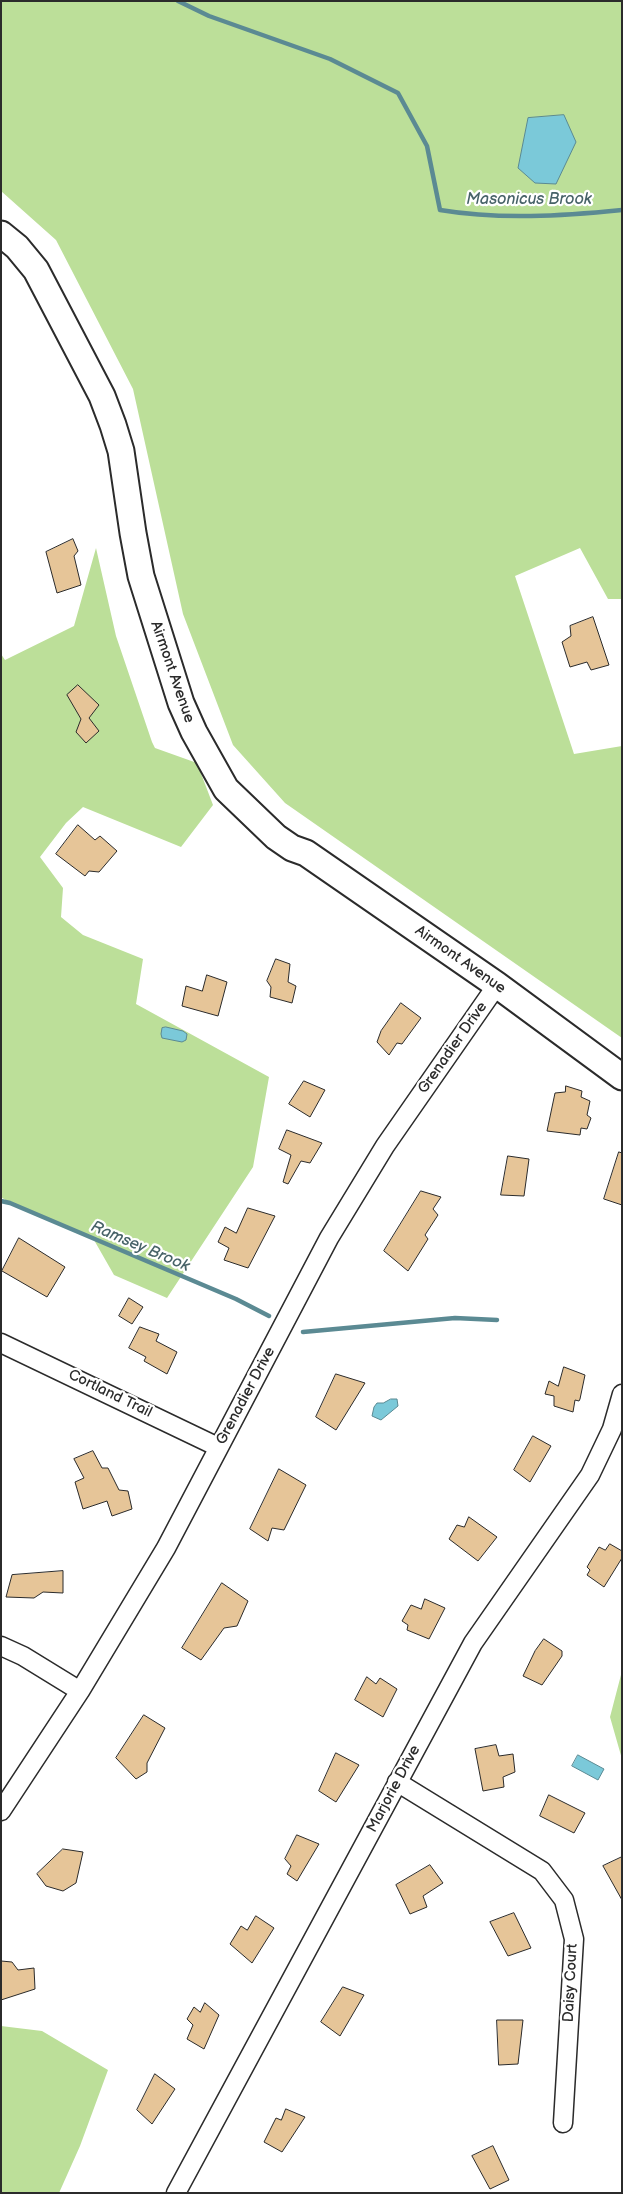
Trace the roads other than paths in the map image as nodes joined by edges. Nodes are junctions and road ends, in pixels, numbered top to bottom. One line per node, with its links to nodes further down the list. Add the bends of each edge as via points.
1 (1, 234): 2 (street, Airmont Avenue, via 36,270 102,396 121,451 133,533 150,609 181,703 226,789 276,837 306,853)
2 (497, 985): 3 (street, Airmont Avenue); 6 (street, Grenadier Drive, via 390,1139 329,1238)
3 (613, 1070)
4 (1, 1342): 6 (street, Cortland Trail)
5 (622, 1394): 9 (street, Marjorie Drive, via 612,1429 590,1475 473,1643)
6 (218, 1447): 8 (street, Grenadier Drive, via 166,1548)
7 (1, 1646): 8 (street)
8 (80, 1691): 10 (street, Grenadier Drive)
9 (397, 1782): 11 (street, Daisy Court, via 542,1871 564,1900 574,1939); 12 (street, Marjorie Drive)
10 (1, 1811)
11 (563, 2123)
12 (176, 2193)

